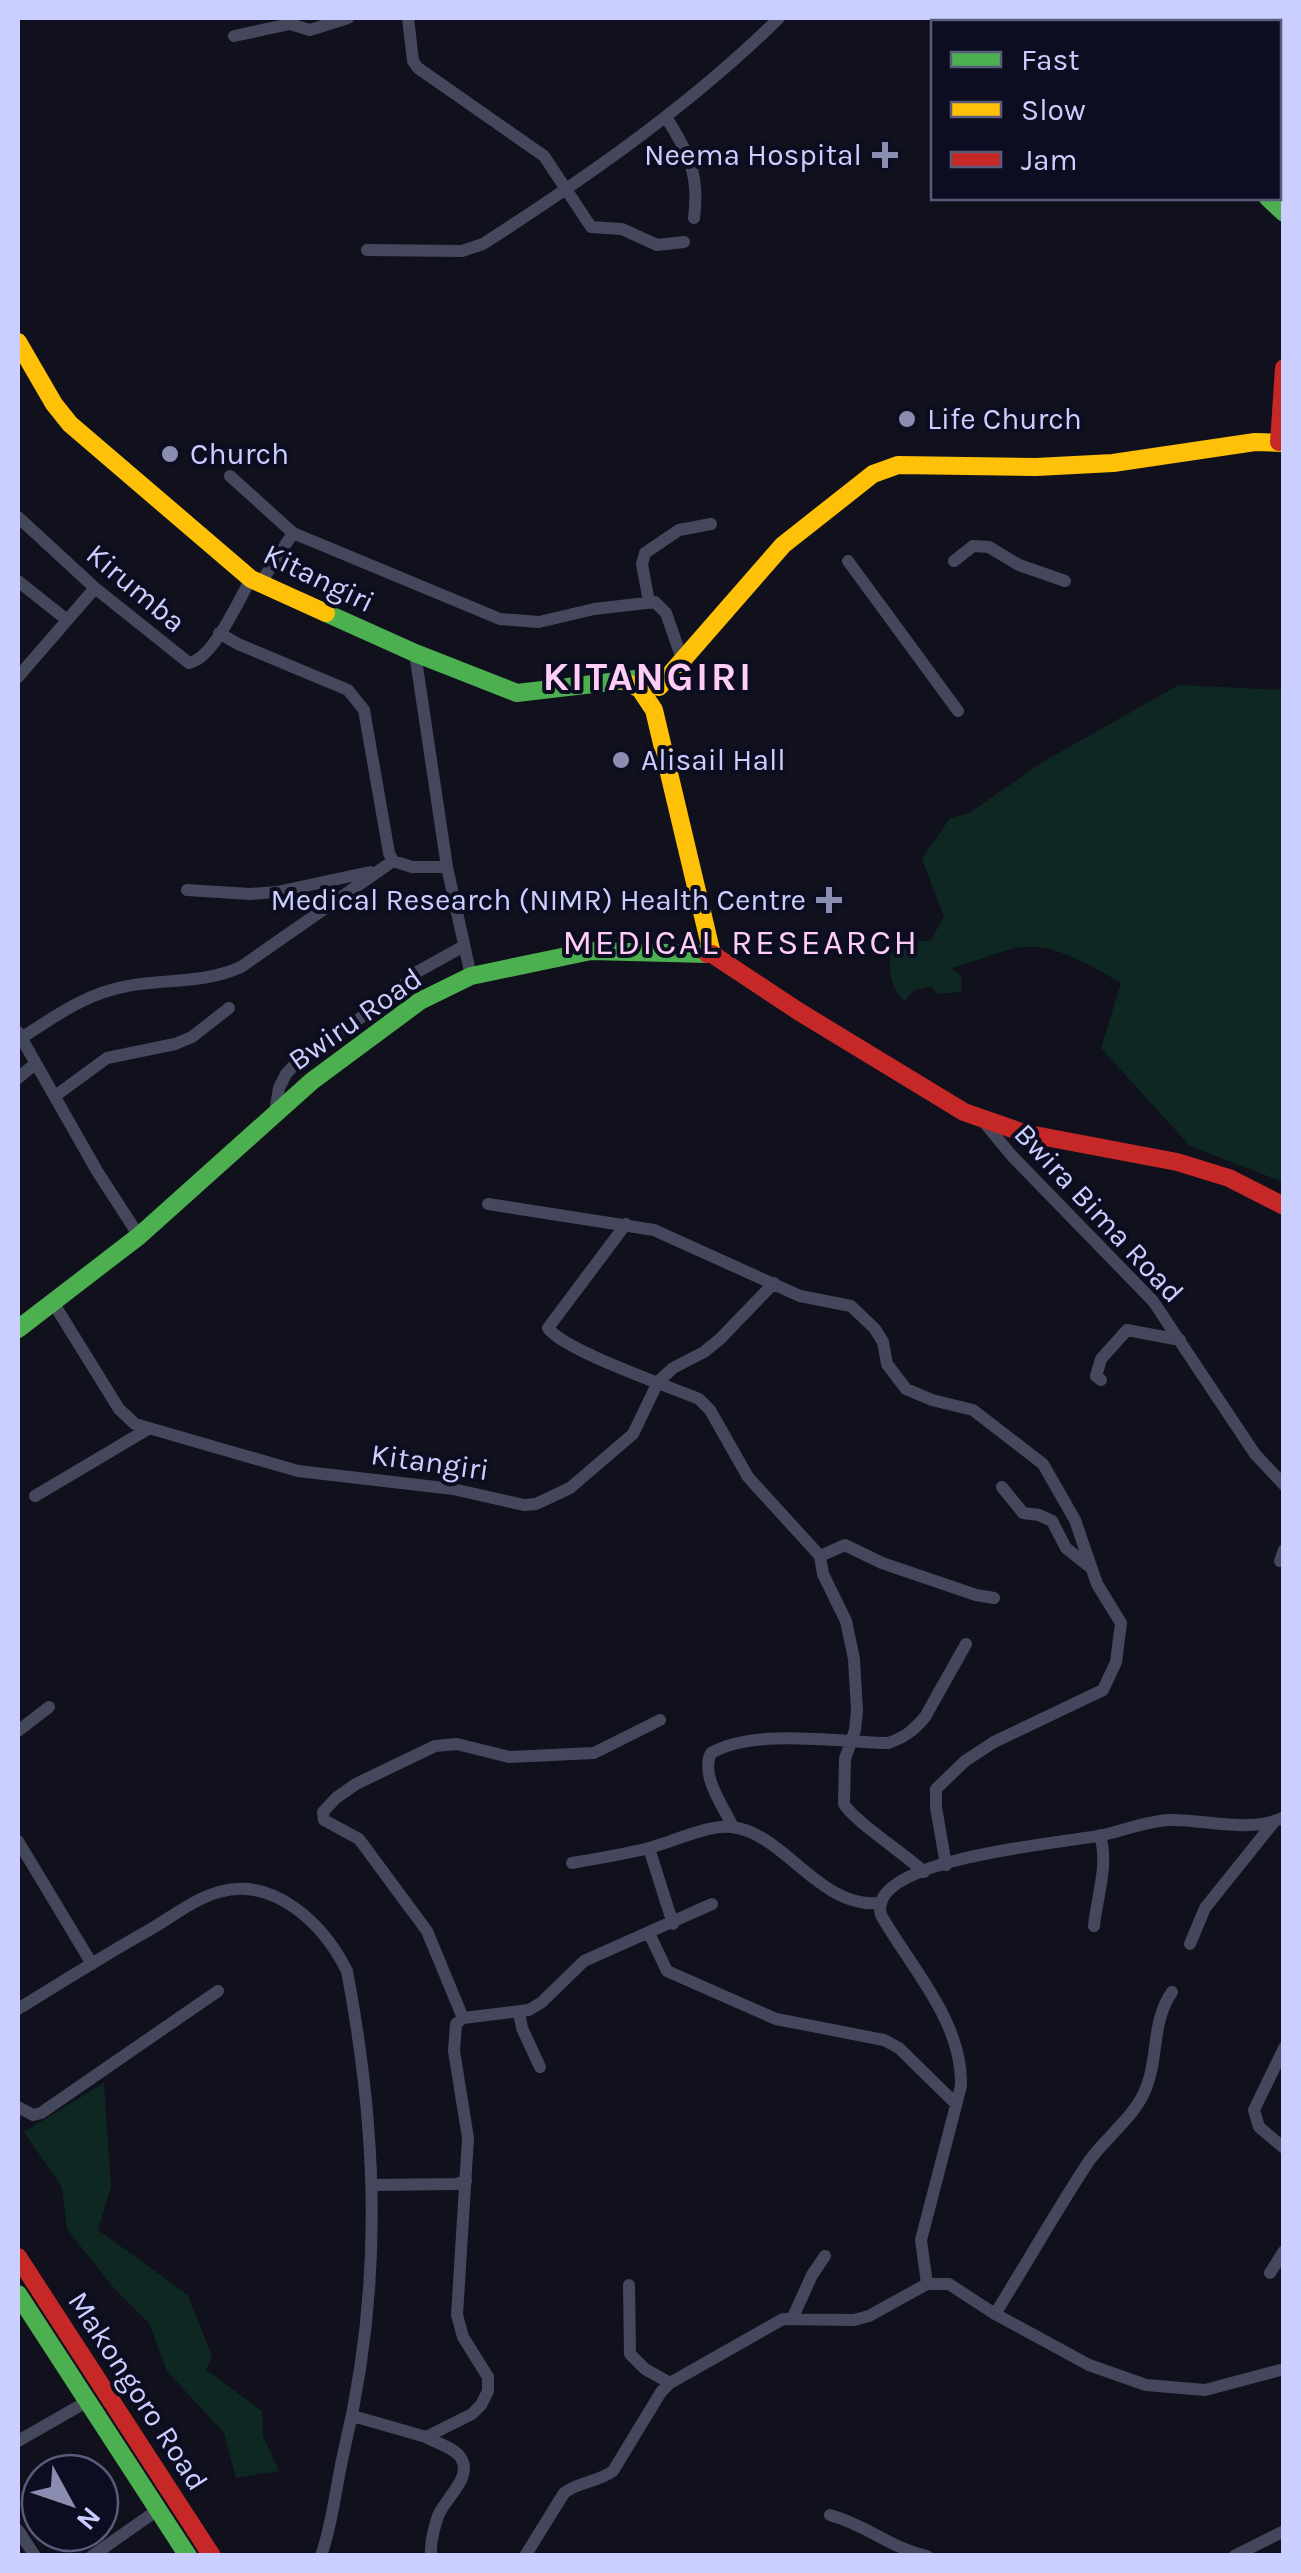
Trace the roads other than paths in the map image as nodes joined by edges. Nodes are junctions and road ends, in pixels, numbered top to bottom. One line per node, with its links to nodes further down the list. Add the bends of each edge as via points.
1 (348, 18): 4 (street, via 310,30 290,24)
2 (408, 18): 6 (street, via 418,68 534,148)
3 (779, 18): 5 (street)
4 (234, 36)
5 (666, 116): 6 (street); 7 (street, via 693,167)
6 (568, 188): 8 (street, via 592,227 622,229 658,245); 9 (street, via 473,249)
7 (694, 218)
8 (684, 242)
9 (368, 250)
10 (18, 342): 21 (main road, Kitangiri, via 70,424)
11 (1284, 368): 12 (main road)
12 (1281, 442): 28 (main road, via 1113,463 926,464 873,474 783,545)
13 (230, 476): 16 (street)
14 (18, 517): 22 (street, Kirumba)
15 (712, 524): 23 (street, via 679,530 645,553)
16 (293, 533): 21 (street, Kirumba); 23 (street, via 509,622)
17 (848, 561): 29 (street)
18 (954, 561): 20 (street, via 973,546 989,547)
19 (18, 581): 24 (street)
20 (1065, 581)
21 (255, 582): 25 (street, Kirumba); 26 (main road, Kitangiri)
22 (95, 588): 24 (street); 25 (street, Kirumba, via 189,663)
23 (649, 602): 28 (street, via 666,613)
24 (68, 620): 27 (street)
25 (220, 634): 30 (street, via 358,699)
26 (415, 653): 28 (main road, Kitangiri, via 516,692); 31 (street)
27 (18, 677)
28 (653, 684): 35 (main road)
29 (958, 711)
30 (393, 861): 31 (street); 32 (street)
31 (447, 867): 34 (street)
32 (377, 871): 33 (street, via 277,892); 38 (street, via 241,967 197,980 112,989)
33 (187, 890)
34 (464, 946): 36 (street); 42 (street, via 417,972 299,1060 279,1088)
35 (712, 954): 36 (main road, Bwiru Road, via 591,950); 43 (main road)
36 (470, 976): 42 (main road, Bwiru Road, via 395,1019)
37 (229, 1008): 41 (street, via 175,1044 107,1058)
38 (19, 1035): 39 (street)
39 (35, 1064): 40 (street); 41 (street)
40 (18, 1078)
41 (55, 1096): 47 (street)
42 (275, 1112): 47 (main road, Bwiru Road)
43 (983, 1121): 45 (main road, via 1177,1162); 51 (street, Bwira Bima Road, via 1153,1301)
44 (488, 1204): 46 (street)
45 (1284, 1206)
46 (626, 1224): 48 (street, via 682,1240); 53 (street, via 548,1328 595,1358)
47 (140, 1236): 49 (main road, Bwiru Road)
48 (774, 1283): 53 (street, via 720,1339); 59 (street, via 858,1309 906,1389 973,1410 1043,1464 1075,1520)
49 (54, 1304): 50 (main road, Bwiru Road); 54 (street, Kitangiri, via 119,1409)
50 (18, 1329)
51 (1180, 1340): 52 (street, via 1127,1330 1096,1366); 55 (street, Bwira Bima Road)
52 (1101, 1380)
53 (658, 1382): 54 (street, Kitangiri, via 633,1434 570,1488 536,1504 298,1471); 58 (street, via 710,1410 754,1485)
54 (148, 1429): 57 (street)
55 (1282, 1486)
56 (1002, 1488): 59 (street, via 1023,1513 1052,1521 1066,1548)
57 (35, 1496)
58 (820, 1556): 60 (street, via 842,1544); 65 (street, via 854,1659)
59 (1090, 1567): 72 (street, via 1120,1624 1112,1675 1096,1695 979,1751 936,1789)
60 (994, 1598)
61 (966, 1644): 65 (street, via 916,1728 888,1743)
62 (49, 1707): 64 (street)
63 (660, 1720): 85 (street, via 594,1753 509,1756 435,1746 356,1784 323,1812 324,1820 358,1840 427,1931)
64 (18, 1731)
65 (851, 1742): 67 (street, via 766,1740 711,1753 708,1773); 73 (street, via 842,1795 848,1810)
66 (1278, 1820): 68 (street, via 1173,1820); 79 (street, via 1205,1908)
67 (733, 1827): 70 (street); 74 (street, via 753,1834 840,1897)
68 (1100, 1836): 72 (street, via 1013,1847); 77 (street, via 1105,1860)
69 (18, 1841): 80 (street)
70 (649, 1848): 71 (street); 76 (street)
71 (572, 1862)
72 (946, 1865): 73 (street)
73 (924, 1872): 74 (street, via 890,1886)
74 (879, 1903): 88 (street, via 953,2034 962,2068)
75 (712, 1904): 76 (street)
76 (673, 1924): 78 (street)
77 (1094, 1926)
78 (649, 1933): 84 (street, via 584,1960 542,2002); 88 (street, via 667,1971 776,2019 884,2040)
79 (1190, 1944)
80 (92, 1964): 83 (street); 92 (street, via 221,1891 250,1889 291,1903 347,1971)
81 (218, 1991): 89 (street, via 42,2113)
82 (1172, 1992): 100 (street, via 1157,2020 1141,2099 1086,2166)
83 (18, 2009)
84 (520, 2012): 85 (street); 87 (street)
85 (463, 2018): 91 (street, via 453,2034 468,2138)
86 (1284, 2048): 90 (street, via 1254,2110 1259,2128)
87 (540, 2066)
88 (956, 2104): 97 (street, via 921,2240)
89 (18, 2107)
90 (1284, 2148)
91 (466, 2181): 92 (street); 106 (street, via 456,2316 488,2377 488,2391 463,2421)
92 (373, 2185): 105 (street, via 370,2304)
93 (1284, 2252): 96 (street)
94 (825, 2256): 101 (street)
95 (18, 2257): 115 (main road, Makongoro Road)
96 (1270, 2273)
97 (928, 2284): 100 (street, via 949,2284); 101 (street, via 854,2320)
98 (629, 2286): 103 (street, via 630,2354)
99 (18, 2294): 104 (main road, Makongoro Road)
100 (995, 2314): 102 (street, via 1089,2365 1146,2385 1205,2390)
101 (793, 2317): 103 (street)
102 (1284, 2368)
103 (670, 2383): 118 (street, via 613,2471 564,2493)
104 (88, 2401): 107 (street); 108 (main road, Makongoro Road)
105 (354, 2416): 106 (street); 116 (street)
106 (426, 2437): 117 (street, via 456,2453 464,2470 438,2515)
107 (18, 2441)
108 (159, 2510): 113 (street); 114 (main road, Makongoro Road)
109 (830, 2515): 119 (street)
110 (18, 2530): 112 (street)
111 (1284, 2531): 120 (street)
112 (34, 2556)
113 (92, 2556)
114 (188, 2556)
115 (212, 2556)
116 (321, 2556)
117 (431, 2556)
118 (524, 2556)
119 (927, 2556)
120 (1234, 2556)

